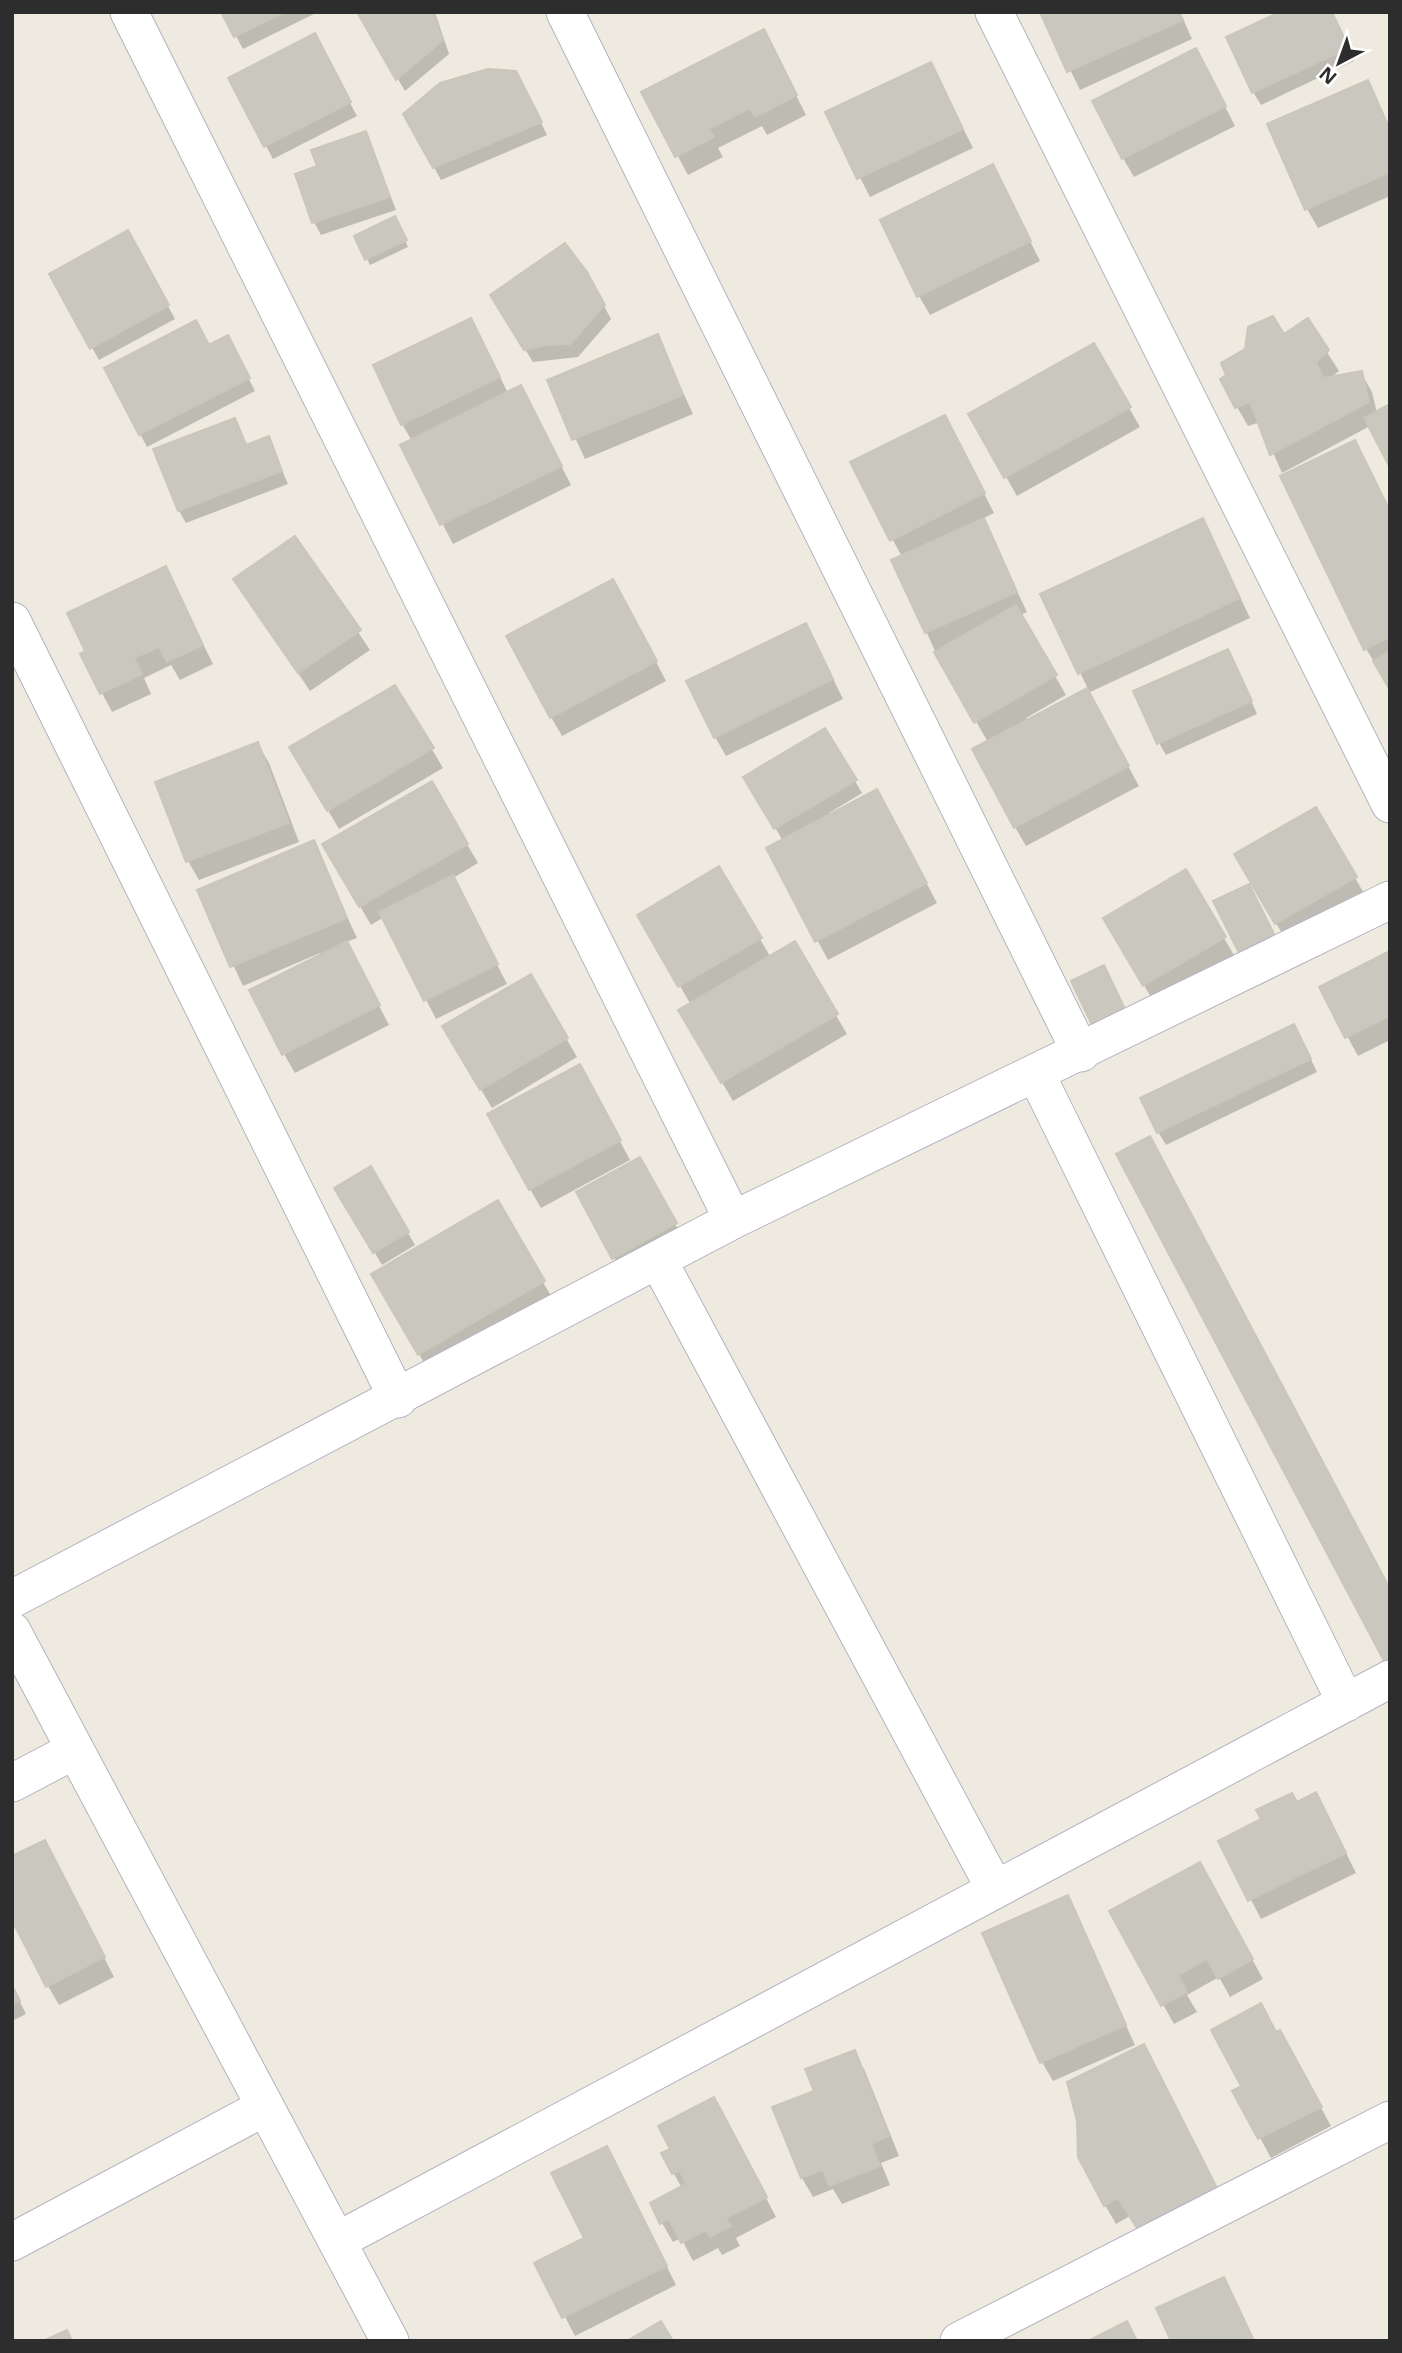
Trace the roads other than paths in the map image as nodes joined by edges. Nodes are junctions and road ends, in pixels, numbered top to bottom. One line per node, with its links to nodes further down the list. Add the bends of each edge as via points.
1 (129, 12): 9 (street)
2 (565, 12): 7 (street)
3 (994, 12): 5 (street)
4 (12, 621): 11 (street)
5 (1390, 804)
6 (1390, 900): 7 (street)
7 (1080, 1053): 8 (street)
8 (1036, 1074): 9 (street); 15 (street)
9 (733, 1220): 10 (street)
10 (658, 1259): 11 (street); 18 (street)
11 (398, 1399): 12 (street)
12 (12, 1599)
13 (12, 1631): 16 (street)
14 (1390, 1679): 15 (street)
15 (1346, 1703): 18 (street)
16 (75, 1750): 17 (street); 19 (street)
17 (12, 1783)
18 (995, 1889): 21 (street)
19 (265, 2107): 21 (street); 22 (street)
20 (1390, 2120): 24 (street)
21 (337, 2241): 23 (street)
22 (12, 2242)
23 (390, 2341)
24 (959, 2341)

